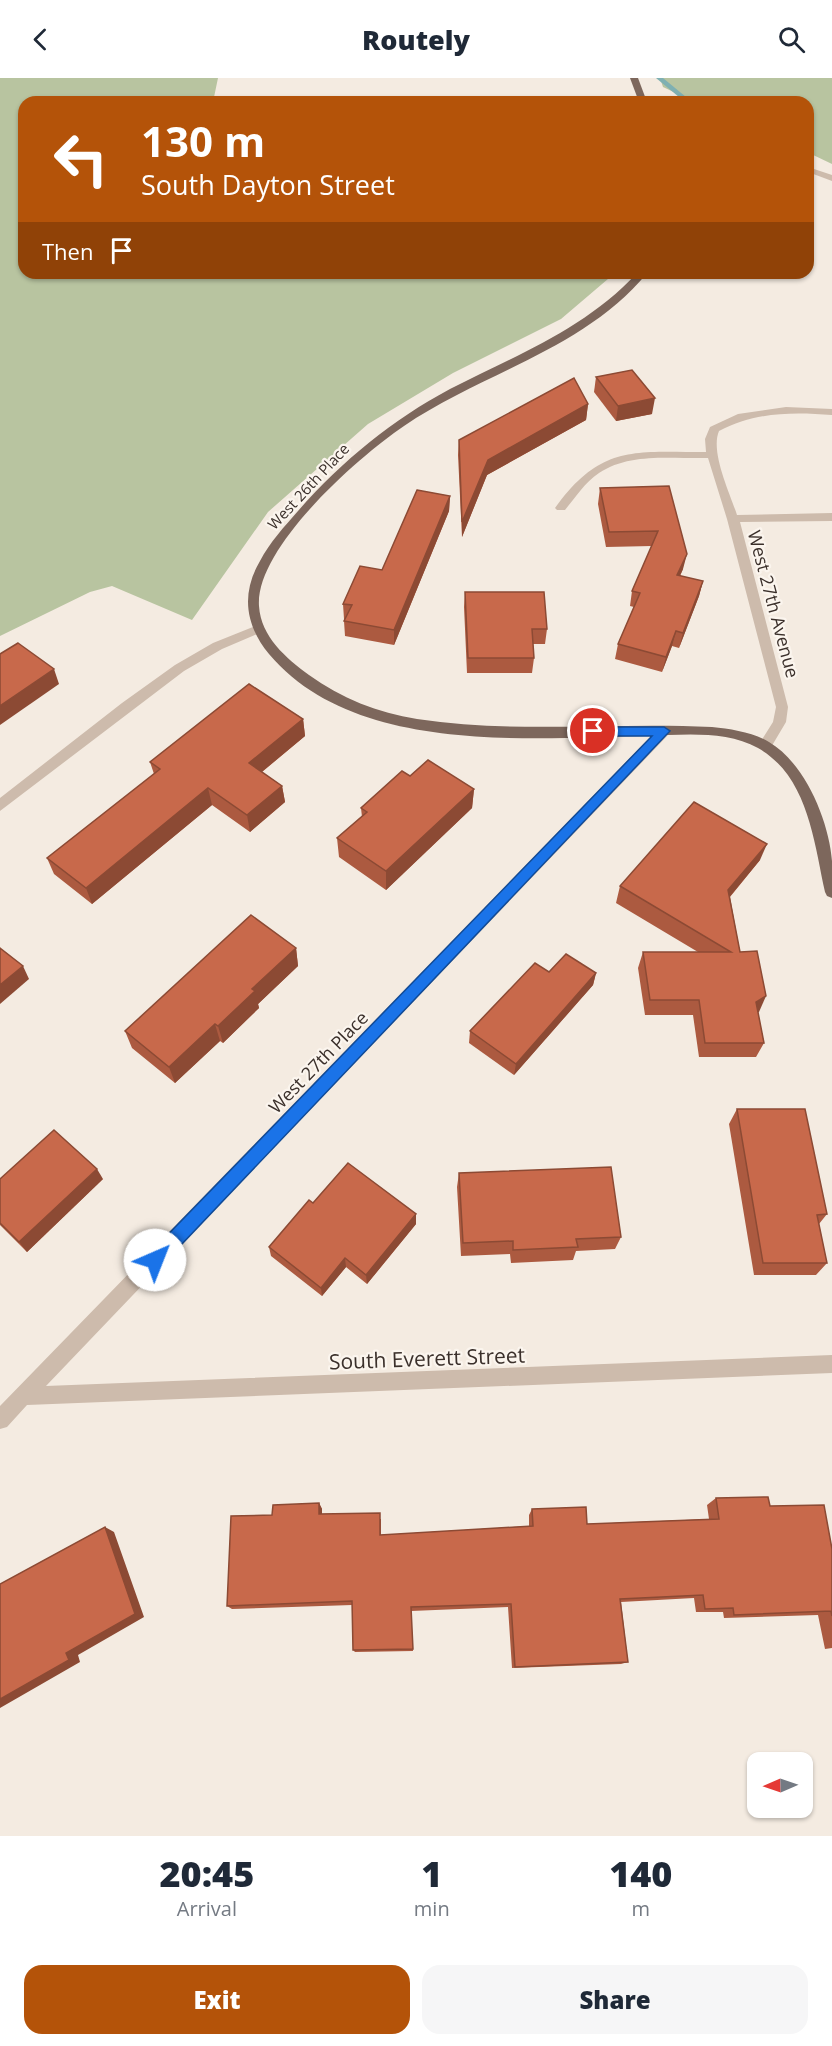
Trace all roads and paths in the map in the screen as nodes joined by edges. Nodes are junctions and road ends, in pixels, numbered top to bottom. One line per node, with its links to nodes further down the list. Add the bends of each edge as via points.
1 (634, 78): 2 (main road)
2 (641, 96)
3 (814, 171): 4 (street)
4 (832, 178)
5 (636, 279): 11 (main road, West 26th Place, via 582,326 448,395 351,461 268,557 253,598)
6 (832, 412): 7 (street, West 27th Avenue, via 769,410 728,420 714,429 710,439)
7 (712, 455): 8 (street, via 612,460 594,471); 10 (street, West 27th Avenue)
8 (561, 508)
9 (832, 517): 10 (street)
10 (733, 519): 13 (street, West 27th Avenue, via 782,707 779,722)
11 (258, 629): 12 (main road, via 277,656 299,676 354,708 398,722 498,731); 14 (street, via 198,655)
12 (664, 731): 13 (main road, via 727,734); 17 (street, West 27th Place)
13 (765, 746): 15 (main road, via 795,773 804,789)
14 (0, 806)
15 (832, 892)
16 (832, 1364): 17 (street, South Everett Street)
17 (24, 1396): 18 (street, West 27th Place)
18 (0, 1420)

